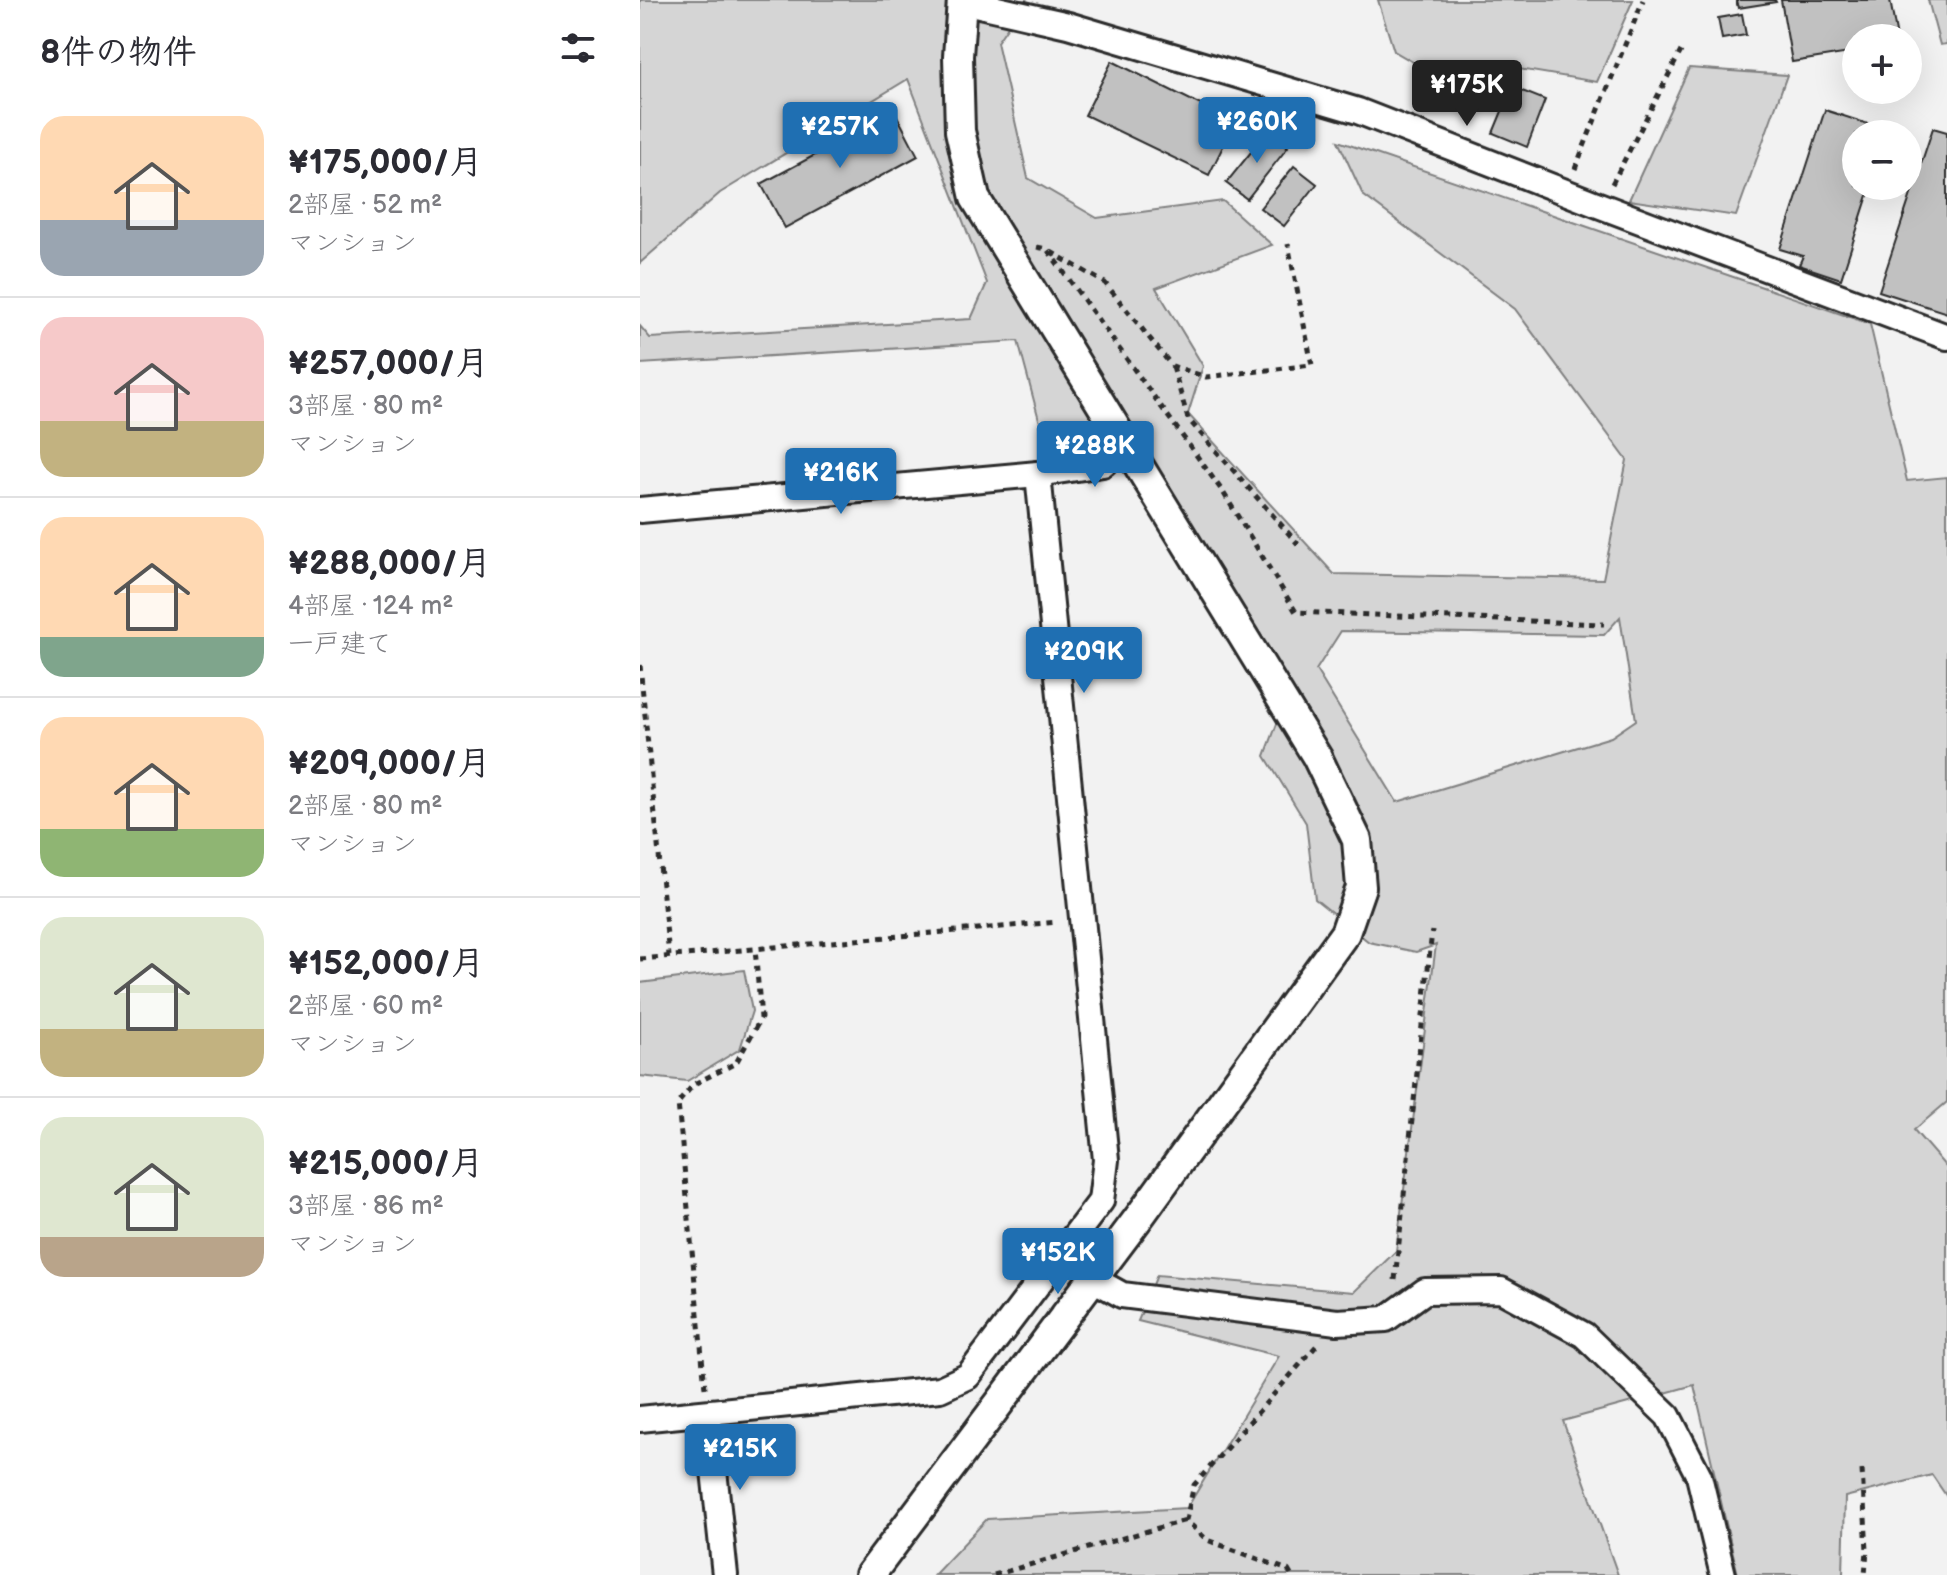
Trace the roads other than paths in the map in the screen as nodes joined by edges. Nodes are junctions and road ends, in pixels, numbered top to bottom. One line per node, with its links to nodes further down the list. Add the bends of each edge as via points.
1 (962, 0): 2 (street, via 1068,25 1358,111); 3 (street, via 960,131 975,198)
2 (1947, 337)
3 (1124, 444): 4 (street, via 1103,464); 6 (street, via 1317,757 1357,840 1361,887 1345,933)
4 (1038, 474): 5 (street); 7 (street, via 1106,1160 1101,1201 968,1376 940,1389)
5 (640, 510)
6 (1093, 1279): 10 (street); 11 (street, via 1122,1295 1337,1322 1386,1319 1425,1291 1501,1290 1584,1335 1668,1416 1699,1476)
7 (708, 1413): 8 (street); 9 (street)
8 (640, 1419)
9 (725, 1575)
10 (870, 1575)
11 (1723, 1575)

